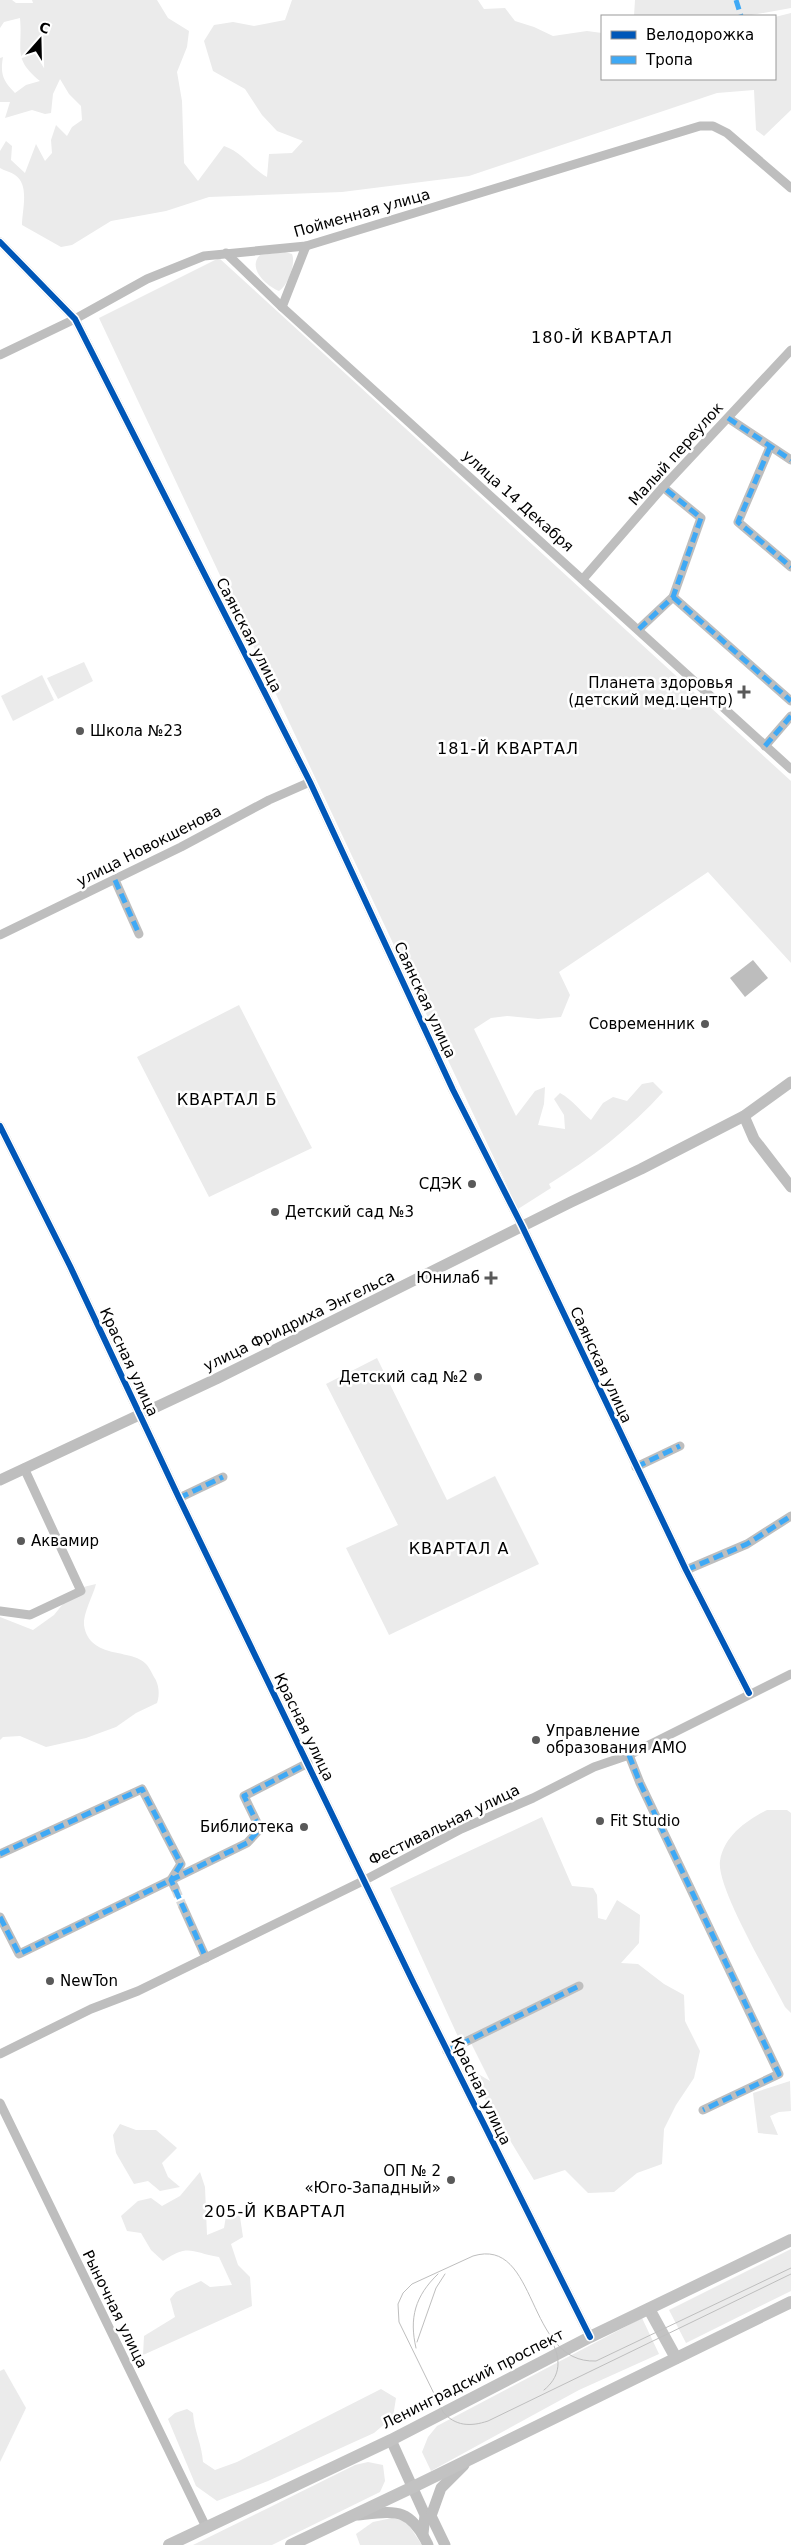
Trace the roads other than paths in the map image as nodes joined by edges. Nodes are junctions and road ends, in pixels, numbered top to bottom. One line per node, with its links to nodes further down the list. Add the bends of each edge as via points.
1 (791, 188): 3 (street, Пойменная улица, via 727,134 713,126 700,126)
2 (0, 242): 6 (street, Саянская улица)
3 (306, 246): 4 (street, Пойменная улица); 5 (street)
4 (226, 253): 5 (street, улица 14 Декабря); 6 (street, Пойменная улица, via 204,256 147,279)
5 (282, 307): 14 (street, улица 14 Декабря)
6 (75, 319): 8 (street, Пойменная улица); 21 (street, Саянская улица)
7 (791, 350): 9 (street, Малый переулок)
8 (0, 355)
9 (728, 418): 10 (street); 12 (street, Малый переулок)
10 (770, 447): 11 (street); 13 (street, via 738,522)
11 (791, 460)
12 (662, 487): 14 (street, Малый переулок); 15 (street, via 701,518)
13 (791, 567)
14 (583, 579): 16 (street, улица 14 Декабря)
15 (673, 597): 16 (street); 17 (street)
16 (639, 629): 19 (street, улица 14 Декабря)
17 (791, 701)
18 (791, 716): 19 (street)
19 (765, 746): 20 (street, улица 14 Декабря)
20 (791, 769)
21 (310, 782): 22 (street, улица Новокшенова); 29 (street, Саянская улица, via 453,1090)
22 (115, 880): 23 (street); 24 (street, улица Новокшенова)
23 (139, 934)
24 (0, 936)
25 (789, 1089): 26 (street, улица Фридриха Энгельса)
26 (744, 1116): 28 (street, via 754,1139); 29 (street, улица Фридриха Энгельса)
27 (0, 1126): 30 (street, Красная улица)
28 (791, 1187)
29 (522, 1226): 30 (street, улица Фридриха Энгельса); 32 (street, Саянская улица)
30 (141, 1415): 33 (street, улица Фридриха Энгельса); 36 (street, Красная улица)
31 (680, 1446): 32 (street)
32 (636, 1467): 38 (street, Саянская улица)
33 (24, 1468): 35 (street, улица Фридриха Энгельса); 39 (street, via 81,1591 30,1615)
34 (223, 1477): 36 (street)
35 (0, 1480)
36 (179, 1498): 43 (street, Красная улица)
37 (791, 1516): 38 (street, via 748,1544)
38 (686, 1570): 41 (street, Саянская улица)
39 (0, 1611)
40 (791, 1674): 41 (street, Фестивальная улица)
41 (749, 1693): 42 (street, Фестивальная улица)
42 (629, 1755): 45 (street, Фестивальная улица, via 594,1767 461,1829); 54 (street, via 779,2074)
43 (308, 1763): 45 (street, Красная улица); 46 (street, via 244,1796 260,1829 248,1843)
44 (0, 1854): 46 (street, via 142,1789 181,1864)
45 (365, 1880): 49 (street, Фестивальная улица); 51 (street, Красная улица)
46 (173, 1884): 48 (street, via 19,1954)
47 (183, 1906): 49 (street)
48 (0, 1916)
49 (206, 1958): 52 (street, Фестивальная улица, via 138,1991 90,2009)
50 (579, 1986): 51 (street)
51 (447, 2051): 58 (street, Красная улица)
52 (0, 2054)
53 (0, 2103): 65 (street, Рыночная улица)
54 (703, 2110)
55 (791, 2240): 57 (main road, Ленинградский проспект)
56 (791, 2302): 59 (main road)
57 (649, 2309): 58 (main road, Ленинградский проспект); 59 (main road)
58 (590, 2337): 60 (main road, Ленинградский проспект)
59 (676, 2358): 61 (main road)
60 (391, 2440): 62 (street); 65 (main road, Ленинградский проспект)
61 (476, 2456): 62 (main road); 64 (street, via 443,2484)
62 (413, 2487): 63 (main road); 64 (street)
63 (354, 2515): 66 (street, via 400,2513 411,2518); 68 (main road)
64 (428, 2516): 66 (street); 70 (street)
65 (206, 2528): 67 (main road, Ленинградский проспект)
66 (423, 2534): 69 (street)
67 (169, 2545)
68 (291, 2545)
69 (428, 2545)
70 (445, 2545)

